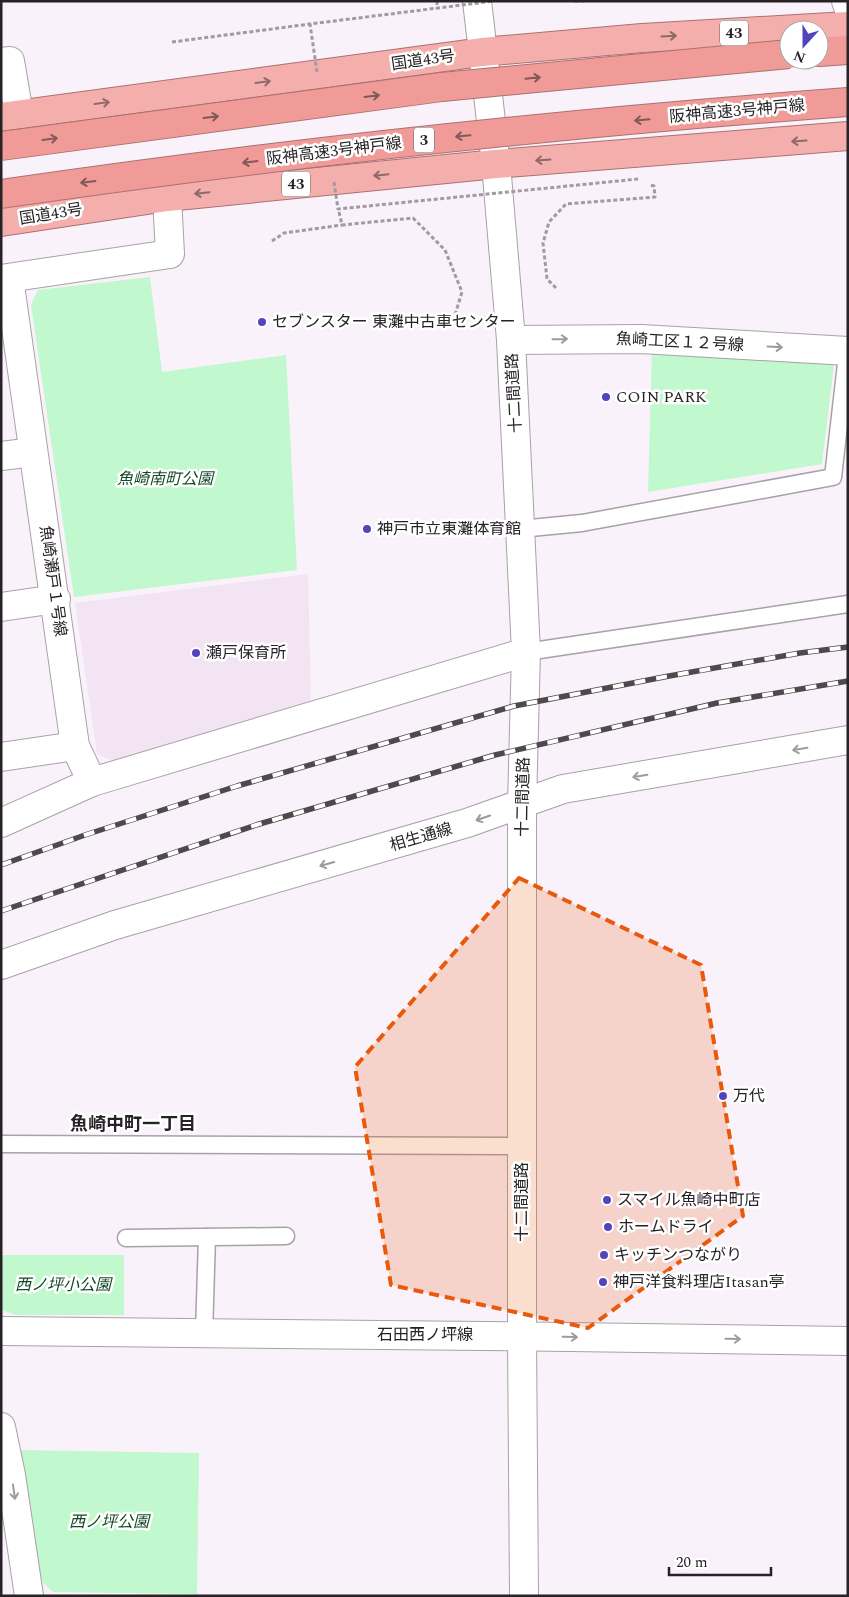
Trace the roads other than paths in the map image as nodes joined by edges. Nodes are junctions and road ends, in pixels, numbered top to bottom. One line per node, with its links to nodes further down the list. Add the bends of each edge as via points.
1 (477, 1): 7 (street, 十二間道路)
2 (846, 1): 3 (street)
3 (848, 7)
4 (848, 26): 7 (highway, 国道43号 / 43, one-way to 4, via 642,38)
5 (848, 50): 6 (highway)
6 (829, 51)
7 (482, 52): 11 (highway, 国道43号 / 43, one-way to 7); 14 (street, 十二間道路)
8 (779, 55): 13 (highway, one-way to 8, bridge, via 442,87)
9 (1, 62): 11 (street, via 10,61)
10 (848, 102): 15 (highway, 阪神高速3号神戸線 / 3, one-way to 15, bridge, via 449,137)
11 (10, 116)
12 (848, 136): 14 (highway, 国道43号 / 43, one-way to 14)
13 (1, 146)
14 (496, 164): 16 (highway, 国道43号 / 43, one-way to 16); 19 (street, 十二間道路)
15 (1, 194)
16 (166, 197): 17 (highway, 国道43号 / 43); 18 (street, via 170,254)
17 (1, 222)
18 (5, 279): 21 (street, 魚崎瀬戸１号線)
19 (512, 340): 20 (street, 魚崎工区１２号線, one-way to 20, via 641,338); 23 (street, 十二間道路)
20 (847, 351): 23 (lane, via 833,477 582,523)
21 (33, 452): 22 (street); 24 (street, 魚崎瀬戸１号線)
22 (1, 456)
23 (520, 529): 27 (street, 十二間道路)
24 (56, 598): 26 (street); 29 (street, 魚崎瀬戸１号線)
25 (848, 604): 27 (lane)
26 (1, 607)
27 (526, 652): 31 (street); 32 (street, 十二間道路)
28 (848, 740): 32 (street, 相生通線, one-way to 32, via 564,789)
29 (75, 746): 30 (street); 31 (street, 魚崎瀬戸１号線)
30 (1, 757)
31 (92, 782): 33 (street)
32 (522, 804): 34 (street, 相生通線, one-way to 34, via 468,824 115,925); 36 (street, 十二間道路)
33 (1, 823)
34 (1, 965)
35 (1, 1144): 36 (lane)
36 (522, 1146): 42 (street, 十二間道路)
37 (286, 1236): 38 (lane)
38 (207, 1237): 39 (lane); 41 (lane)
39 (126, 1238)
40 (1, 1331): 41 (street, 石田西ノ坪線)
41 (204, 1334): 42 (street, 石田西ノ坪線)
42 (522, 1336): 43 (street, 石田西ノ坪線, one-way to 43); 46 (street, 十二間道路)
43 (848, 1341)
44 (1, 1427): 45 (street, one-way to 45, via 12,1475)
45 (29, 1596)
46 (524, 1596)

